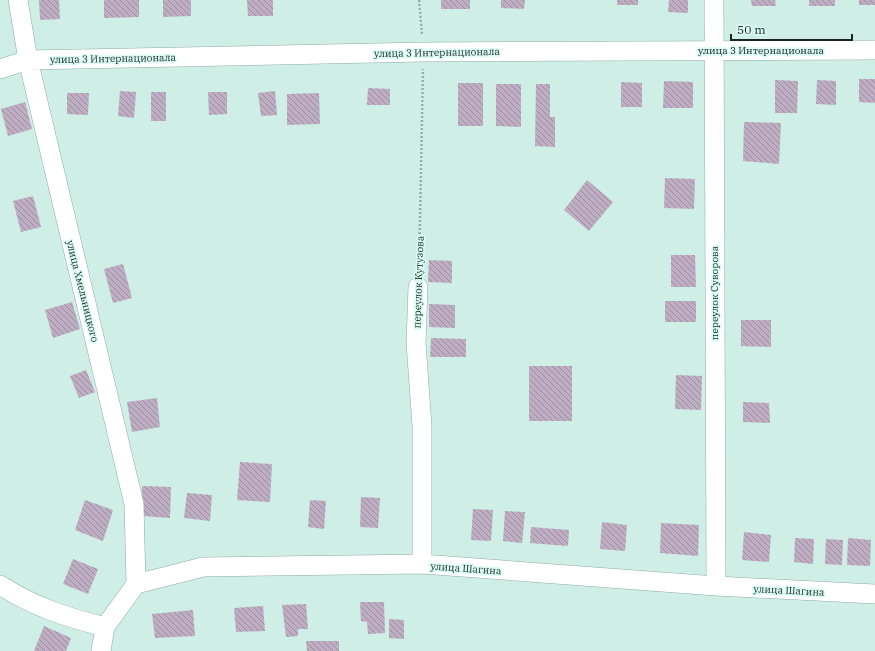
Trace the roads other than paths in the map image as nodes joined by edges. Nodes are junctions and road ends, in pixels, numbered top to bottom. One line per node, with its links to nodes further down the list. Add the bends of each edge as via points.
1 (18, 0): 5 (street, улица Хмельницкого)
2 (714, 0): 3 (street, переулок Суворова)
3 (713, 50): 4 (street, улица 3 Интернационала); 5 (street, улица 3 Интернационала, via 423,52); 11 (street, переулок Суворова)
4 (875, 50)
5 (28, 60): 6 (street, улица 3 Интернационала); 9 (street, улица Хмельницкого, via 134,504)
6 (0, 69)
7 (418, 287): 8 (street, переулок Кутузова, via 416,343 422,426)
8 (422, 564): 9 (street, улица Шагина, via 203,567); 11 (street, улица Шагина)
9 (136, 584): 13 (street)
10 (0, 585): 13 (street, via 65,617)
11 (716, 586): 12 (street, улица Шагина)
12 (875, 594)
13 (105, 627): 14 (street)
14 (101, 651)

